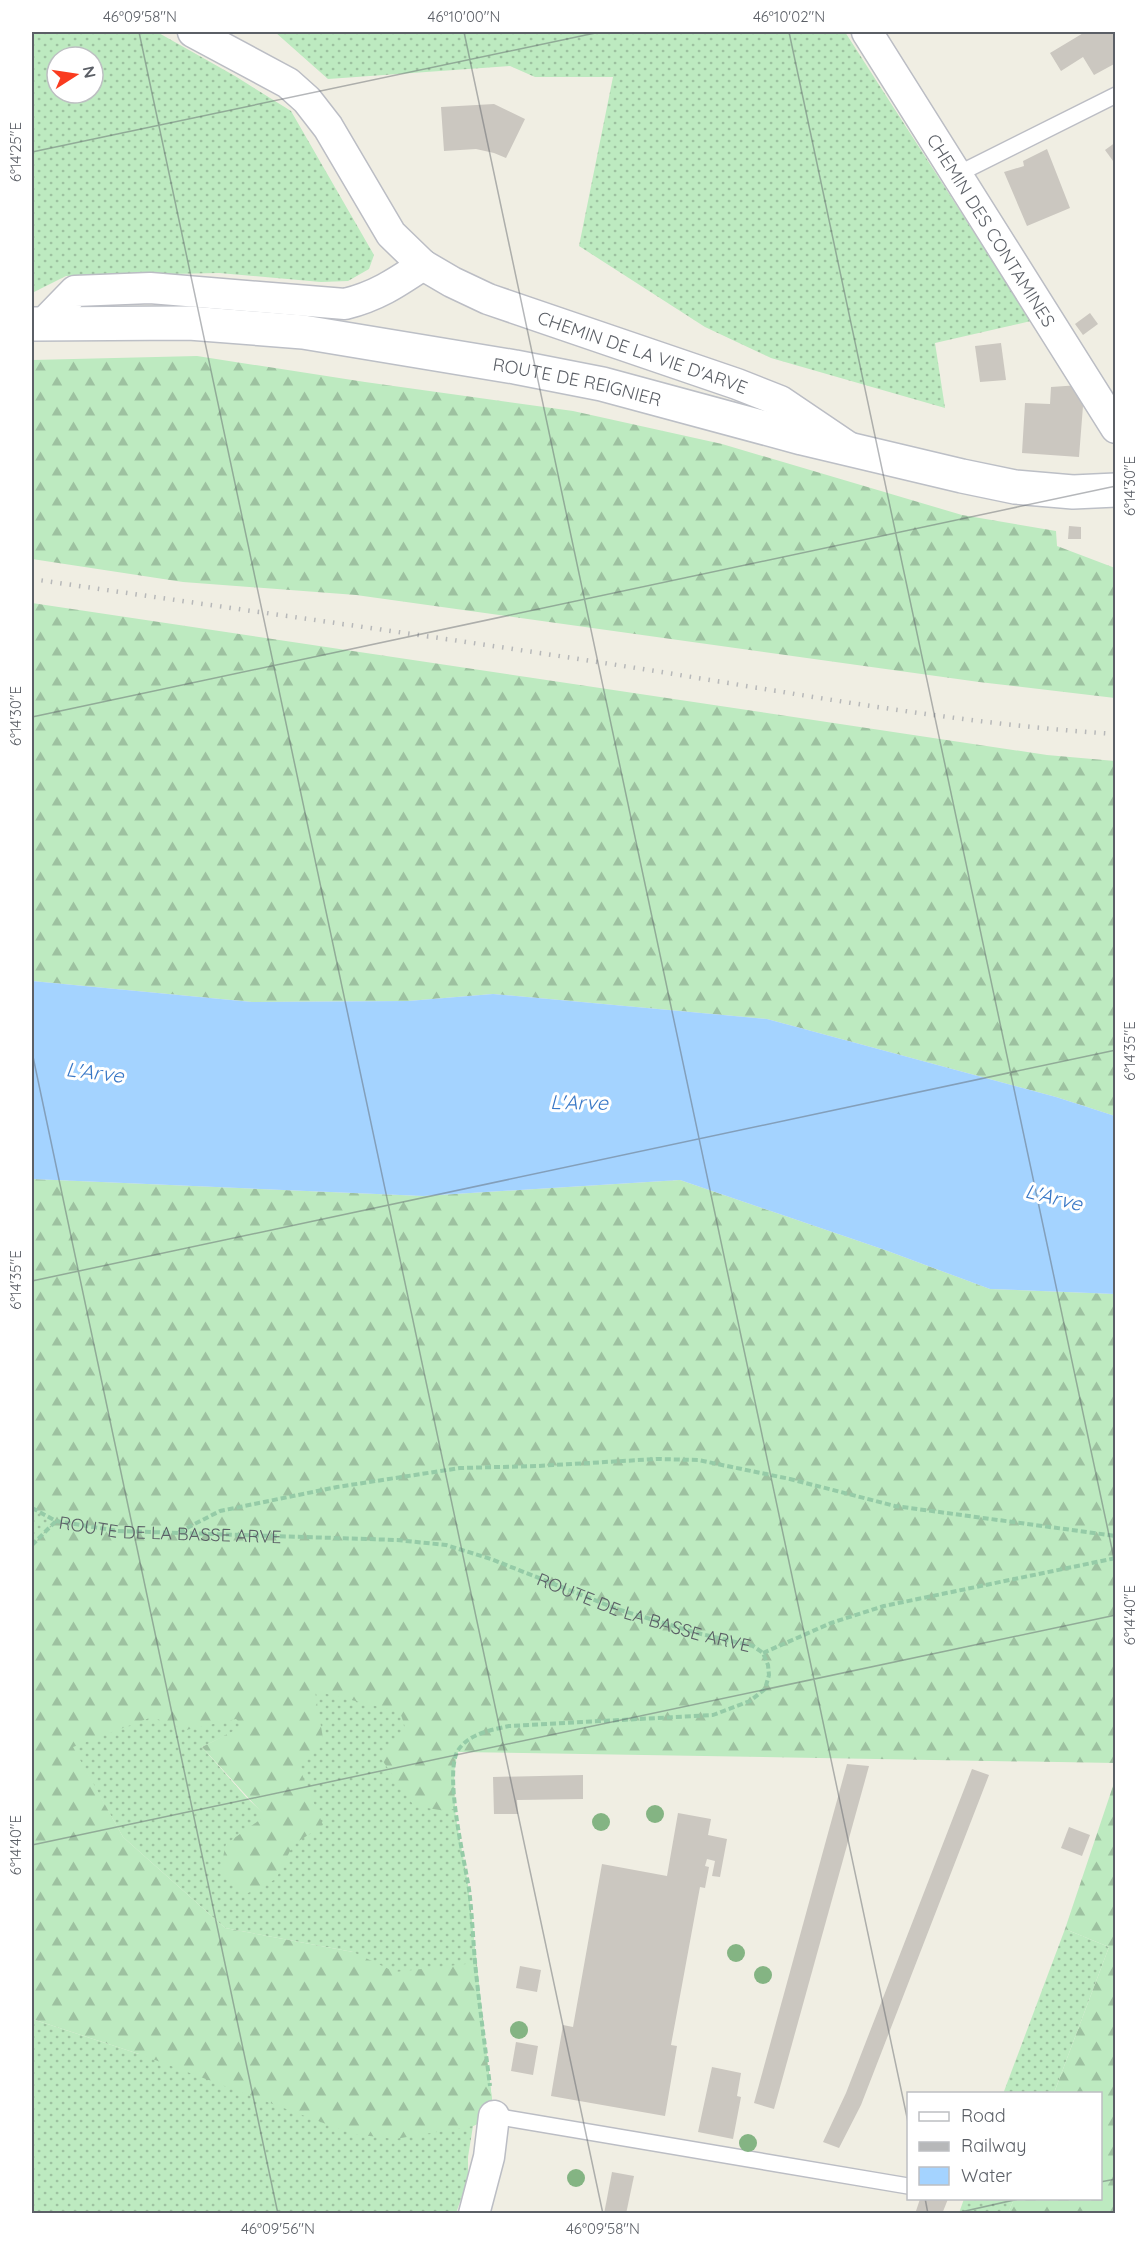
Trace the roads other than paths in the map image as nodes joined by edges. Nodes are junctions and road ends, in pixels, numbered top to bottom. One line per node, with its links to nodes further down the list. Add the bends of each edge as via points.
1 (193, 32): 5 (street, CHEMIN DE LA VIE D'ARVE, via 288,83 307,100 328,127 391,234)
2 (867, 32): 4 (street, CHEMIN DES CONTAMINES)
3 (1116, 96): 4 (lane)
4 (956, 175): 7 (street, CHEMIN DES CONTAMINES)
5 (423, 265): 6 (street, via 383,291 345,304 150,288 75,291); 8 (street, CHEMIN DE LA VIE D'ARVE, via 488,299 780,401)
6 (37, 324): 8 (main road, ROUTE DE REIGNIER, via 189,323 303,332 394,346 602,384)
7 (1116, 428)
8 (856, 452): 9 (main road, ROUTE DE REIGNIER, via 1015,487 1073,492)
9 (1116, 490)
10 (494, 2116): 11 (lane); 12 (street, via 489,2157)
11 (907, 2186)
12 (474, 2214)

